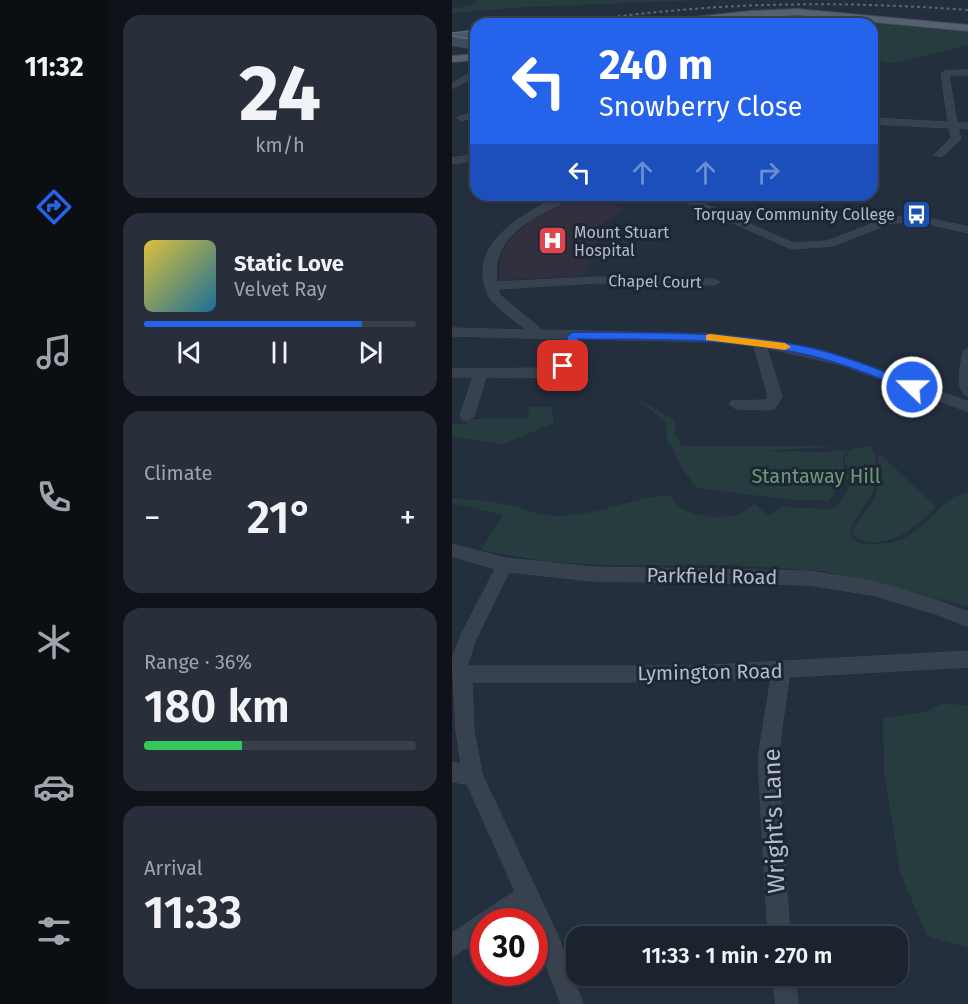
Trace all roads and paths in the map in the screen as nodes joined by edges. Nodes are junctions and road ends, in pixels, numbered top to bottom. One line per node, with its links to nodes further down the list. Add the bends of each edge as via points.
1 (714, 18): 2 (main road, via 797,12)
2 (861, 18)
3 (878, 20): 4 (main road)
4 (968, 28)
5 (470, 57): 6 (main road)
6 (452, 59)
7 (968, 72): 13 (street, via 945,73)
8 (470, 76): 9 (street)
9 (452, 86)
10 (470, 116): 11 (street)
11 (461, 118)
12 (878, 121): 13 (street)
13 (954, 125): 14 (street); 15 (street, via 956,139)
14 (968, 126)
15 (939, 155)
16 (470, 159): 17 (street)
17 (452, 161)
18 (558, 201): 24 (street, via 509,230 489,261)
19 (689, 201): 20 (street, via 792,246 829,244 889,220 919,219)
20 (968, 230)
21 (595, 264): 22 (street, Chapel Court)
22 (596, 280): 23 (street, Chapel Court); 24 (street, Chapel Court)
23 (714, 282)
24 (490, 286): 26 (street, via 494,296)
25 (452, 332): 26 (street)
26 (540, 335): 27 (street)
27 (573, 335): 28 (street); 31 (street, via 568,361 555,370)
28 (760, 342): 33 (street, via 774,401 770,405); 34 (street, via 860,366)
29 (968, 352): 32 (street)
30 (452, 373): 31 (street)
31 (480, 374): 35 (street)
32 (968, 393)
33 (736, 404)
34 (968, 407)
35 (467, 416)
36 (452, 550): 37 (street, Parkfield Road)
37 (506, 565): 38 (street, Parkfield Road, via 592,574 808,578 872,588); 41 (street, via 467,638)
38 (968, 620)
39 (968, 659): 40 (street, Lymington Road)
40 (781, 670): 41 (street, Lymington Road, via 694,674); 46 (street, Wright's Lane, via 768,758)
41 (457, 673): 43 (street)
42 (452, 772): 43 (street)
43 (473, 775): 44 (street)
44 (526, 896): 45 (street); 50 (street, via 550,944)
45 (507, 908)
46 (778, 926)
47 (470, 933): 48 (street)
48 (452, 946)
49 (785, 986): 51 (street)
50 (572, 1004)
51 (787, 1004)

